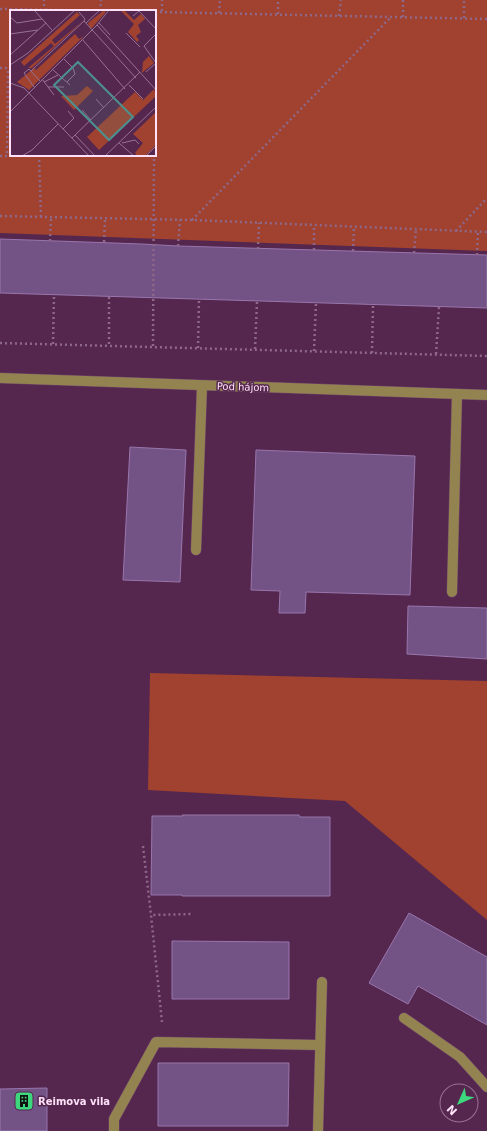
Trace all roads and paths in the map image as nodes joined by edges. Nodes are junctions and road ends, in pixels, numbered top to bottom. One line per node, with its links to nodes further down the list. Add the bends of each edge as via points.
1 (44, 0): 10 (path)
2 (101, 0): 11 (path)
3 (162, 0): 13 (path)
4 (220, 0): 14 (path)
5 (278, 0): 15 (path)
6 (341, 0): 16 (path)
7 (403, 0): 18 (path)
8 (464, 0): 19 (path)
9 (0, 9): 10 (path)
10 (44, 10)
11 (100, 10)
12 (156, 12): 13 (path)
13 (162, 12): 14 (path)
14 (219, 13): 15 (path)
15 (278, 14): 16 (path)
16 (339, 16): 17 (path)
17 (390, 17): 18 (path); 33 (path)
18 (403, 17): 19 (path)
19 (464, 18): 20 (path)
20 (487, 19)
21 (0, 68): 22 (path)
22 (10, 70): 23 (path, via 7,156)
23 (0, 156)
24 (39, 156): 28 (path)
25 (154, 156): 31 (path)
26 (487, 198): 38 (path)
27 (0, 216): 28 (path)
28 (41, 218): 29 (path)
29 (51, 218): 30 (path); 41 (path)
30 (105, 219): 31 (path); 42 (path)
31 (153, 220): 32 (path); 59 (path)
32 (180, 220): 33 (path); 43 (path)
33 (192, 220): 34 (path)
34 (259, 223): 35 (path); 44 (path)
35 (314, 225): 36 (path); 45 (path)
36 (354, 227): 37 (path); 46 (path)
37 (416, 229): 38 (path); 47 (path)
38 (456, 230): 39 (path)
39 (478, 232): 40 (path); 48 (path)
40 (487, 232)
41 (50, 241)
42 (104, 242)
43 (178, 246)
44 (258, 248)
45 (314, 250)
46 (353, 251)
47 (414, 253)
48 (477, 255)
49 (54, 295): 57 (path)
50 (109, 297): 58 (path)
51 (199, 300): 60 (path)
52 (257, 302): 61 (path)
53 (316, 303): 62 (path)
54 (373, 305): 63 (path)
55 (439, 307): 64 (path)
56 (0, 343): 57 (path)
57 (53, 344): 58 (path)
58 (109, 346): 59 (path)
59 (153, 347): 60 (path)
60 (198, 348): 61 (path)
61 (255, 350): 62 (path)
62 (314, 351): 63 (path)
63 (372, 353): 64 (path)
64 (436, 354): 65 (path)
65 (487, 356)
66 (0, 378): 67 (street, Pod hájom)
67 (202, 386): 68 (street, Pod hájom); 70 (street)
68 (457, 394): 69 (street, Pod hájom); 71 (street)
69 (487, 395)
70 (196, 550)
71 (452, 592)
72 (143, 846): 74 (path)
73 (193, 914): 74 (path)
74 (151, 915): 77 (path)
75 (322, 982): 78 (street)
76 (404, 1018): 79 (street, via 460,1057)
77 (164, 1042): 78 (street); 80 (street, via 156,1042 114,1119)
78 (319, 1044): 81 (street)
79 (487, 1087)
80 (114, 1131)
81 (318, 1131)

